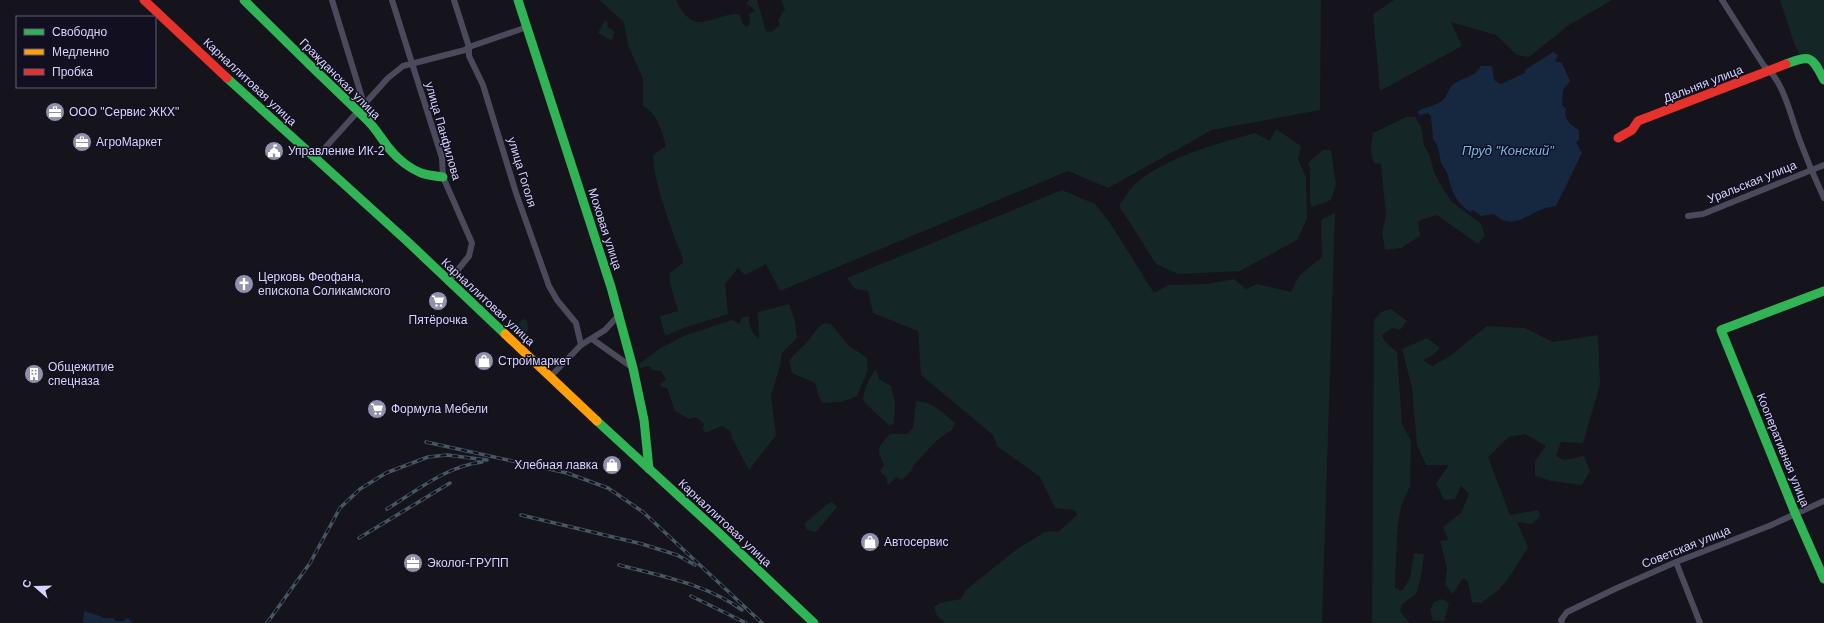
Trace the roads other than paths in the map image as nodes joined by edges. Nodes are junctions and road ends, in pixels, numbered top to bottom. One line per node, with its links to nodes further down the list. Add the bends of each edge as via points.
1 (144, 0): 16 (street, Карналлитовая улица)
2 (244, 0): 14 (street, Гражданская улица)
3 (332, 0): 13 (street)
4 (392, 0): 10 (street, улица Панфилова)
5 (454, 0): 9 (street, улица Гоголя)
6 (518, 0): 8 (street, Моховая улица)
7 (1722, 0): 11 (street, via 1764,66)
8 (526, 27): 9 (street); 24 (street, Моховая улица, via 611,287)
9 (469, 47): 10 (street); 26 (street, улица Гоголя, via 469,56 483,85 516,192 549,286 576,323)
10 (411, 64): 13 (street, via 388,78); 19 (street, улица Панфилова, via 442,158)
11 (1770, 71): 12 (street, Дальняя улица, via 1802,58 1811,59); 15 (street, Дальняя улица, via 1638,121 1632,130); 18 (street, via 1788,105)
12 (1824, 80)
13 (364, 104): 14 (street)
14 (357, 112): 16 (street); 19 (street, Гражданская улица, via 368,121 388,148 403,162 423,175)
15 (1618, 138)
16 (315, 159): 22 (street, Карналлитовая улица)
17 (1824, 165): 18 (street, Уральская улица)
18 (1812, 171): 20 (street); 21 (street, Уральская улица, via 1800,173 1703,214)
19 (443, 177): 22 (street, улица Панфилова, via 472,243 469,256)
20 (1824, 198)
21 (1688, 216)
22 (448, 282): 28 (street, Карналлитовая улица)
23 (1824, 291): 31 (street, Кооперативная улица, via 1721,330)
24 (618, 316): 25 (street); 27 (street, Моховая улица)
25 (592, 339): 26 (street); 27 (street)
26 (581, 345): 28 (street)
27 (632, 368): 29 (street, Моховая улица, via 644,420)
28 (550, 377): 29 (street, Карналлитовая улица)
29 (649, 469): 35 (street, Карналлитовая улица)
30 (1824, 501): 31 (street, Советская улица)
31 (1795, 513): 32 (street, Советская улица, via 1769,526); 33 (street, Кооперативная улица)
32 (1676, 562): 34 (street, Советская улица, via 1567,612); 36 (street)
33 (1824, 579)
34 (1561, 622)
35 (814, 623)
36 (1700, 623)

